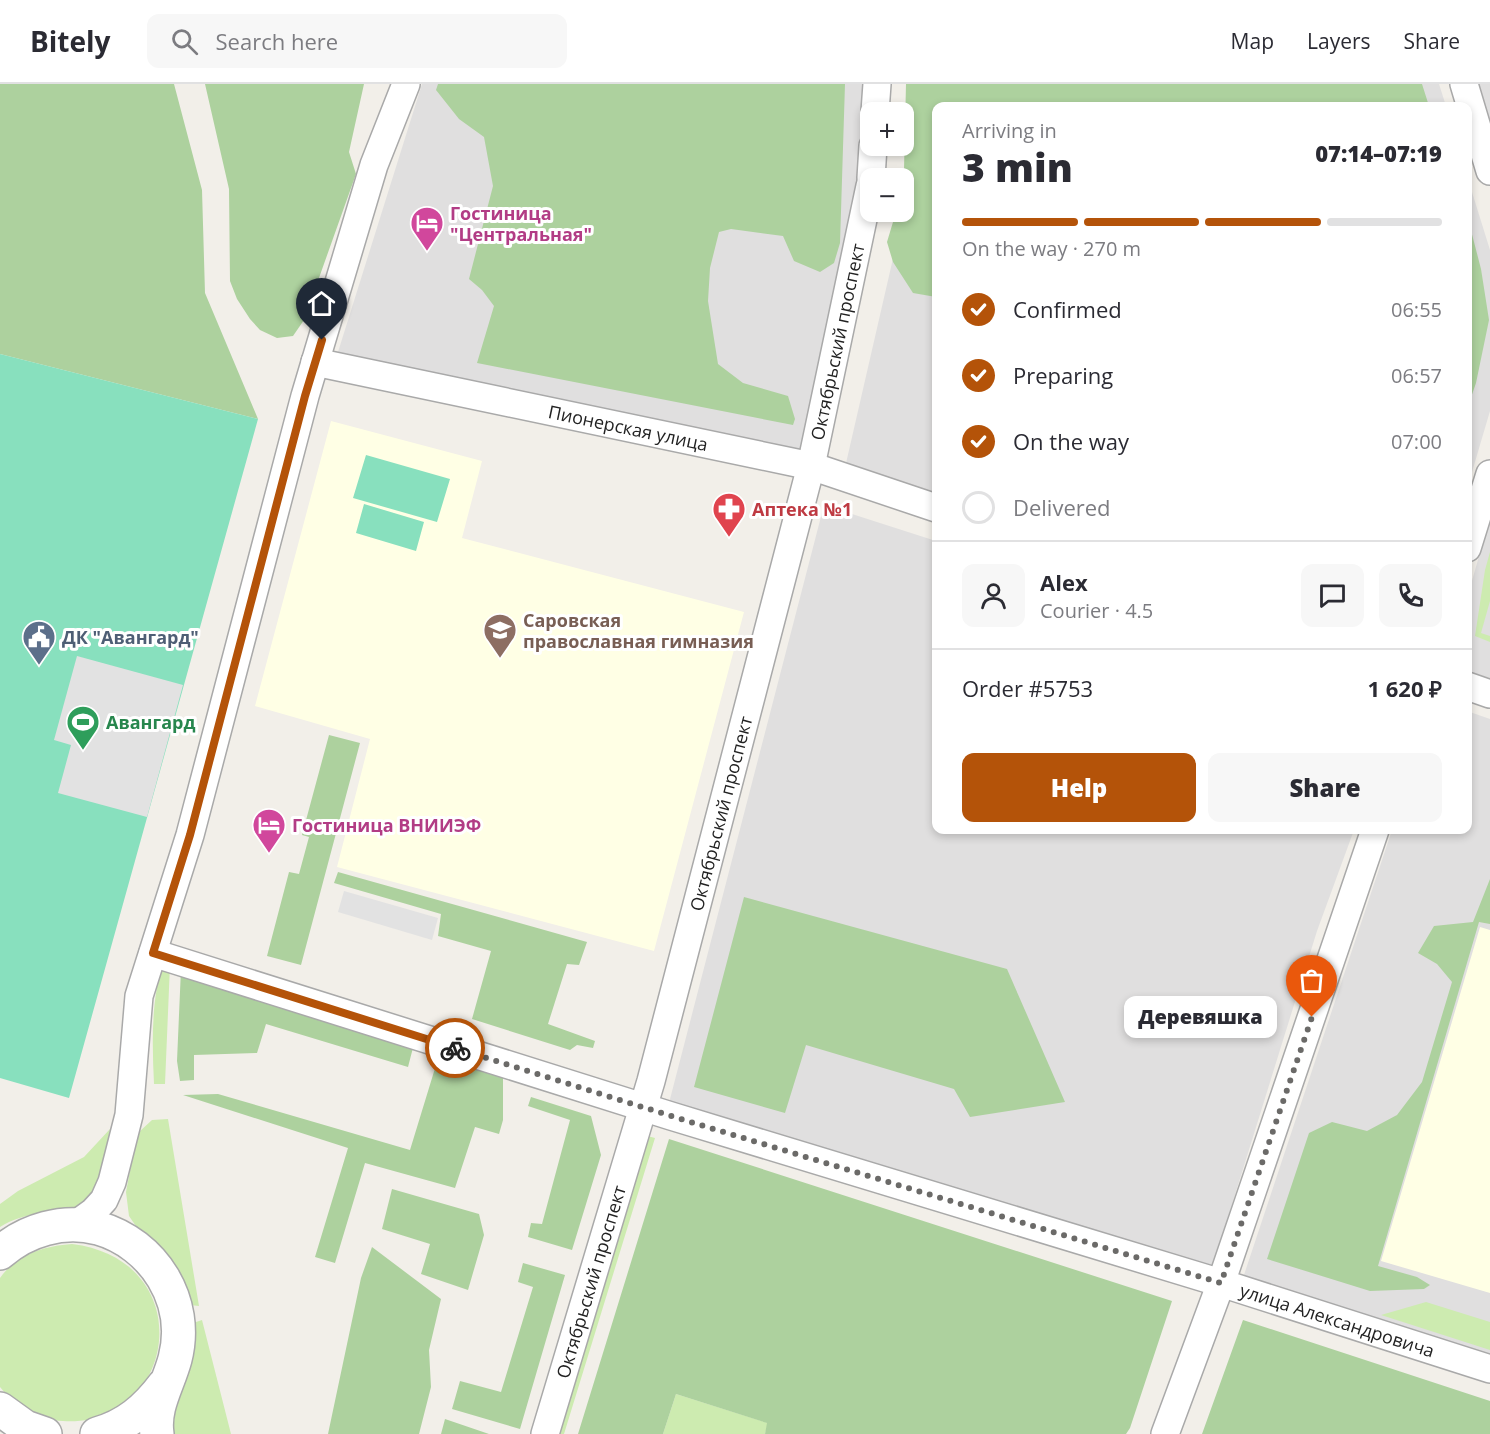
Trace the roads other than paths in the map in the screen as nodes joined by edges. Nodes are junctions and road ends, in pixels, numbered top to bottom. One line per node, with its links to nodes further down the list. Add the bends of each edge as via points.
1 (406, 84): 9 (street, via 374,165)
2 (877, 84): 4 (street)
3 (1464, 84): 5 (street)
4 (876, 102)
5 (1469, 102)
6 (1472, 111): 7 (street)
7 (1490, 171)
8 (862, 222): 10 (street, Октябрьский проспект)
9 (315, 362): 10 (street, Пионерская улица); 17 (street, via 190,835)
10 (811, 466): 12 (street, Пионерская улица); 18 (street, Октябрьский проспект)
11 (1490, 474): 13 (street)
12 (932, 507)
13 (1472, 532)
14 (1472, 688): 15 (street)
15 (1490, 694)
16 (1374, 834): 23 (street)
17 (153, 953): 18 (street, улица Александровича); 19 (street, via 139,996 129,1115)
18 (644, 1108): 23 (street, улица Александровича); 30 (street, Октябрьский проспект)
19 (112, 1182): 20 (street, via 104,1200); 21 (street, via 120,1220)
20 (75, 1225): 21 (street, via 109,1232); 22 (street, via 43,1229)
21 (139, 1248): 25 (street, via 156,1266 177,1311 175,1360)
22 (0, 1253)
23 (1221, 1283): 24 (street, улица Александровича); 31 (street)
24 (1490, 1369)
25 (165, 1383): 28 (street, via 151,1403 133,1418); 29 (street)
26 (0, 1409): 27 (street)
27 (45, 1434)
28 (97, 1434)
29 (157, 1434)
30 (545, 1434)
31 (1165, 1434)

